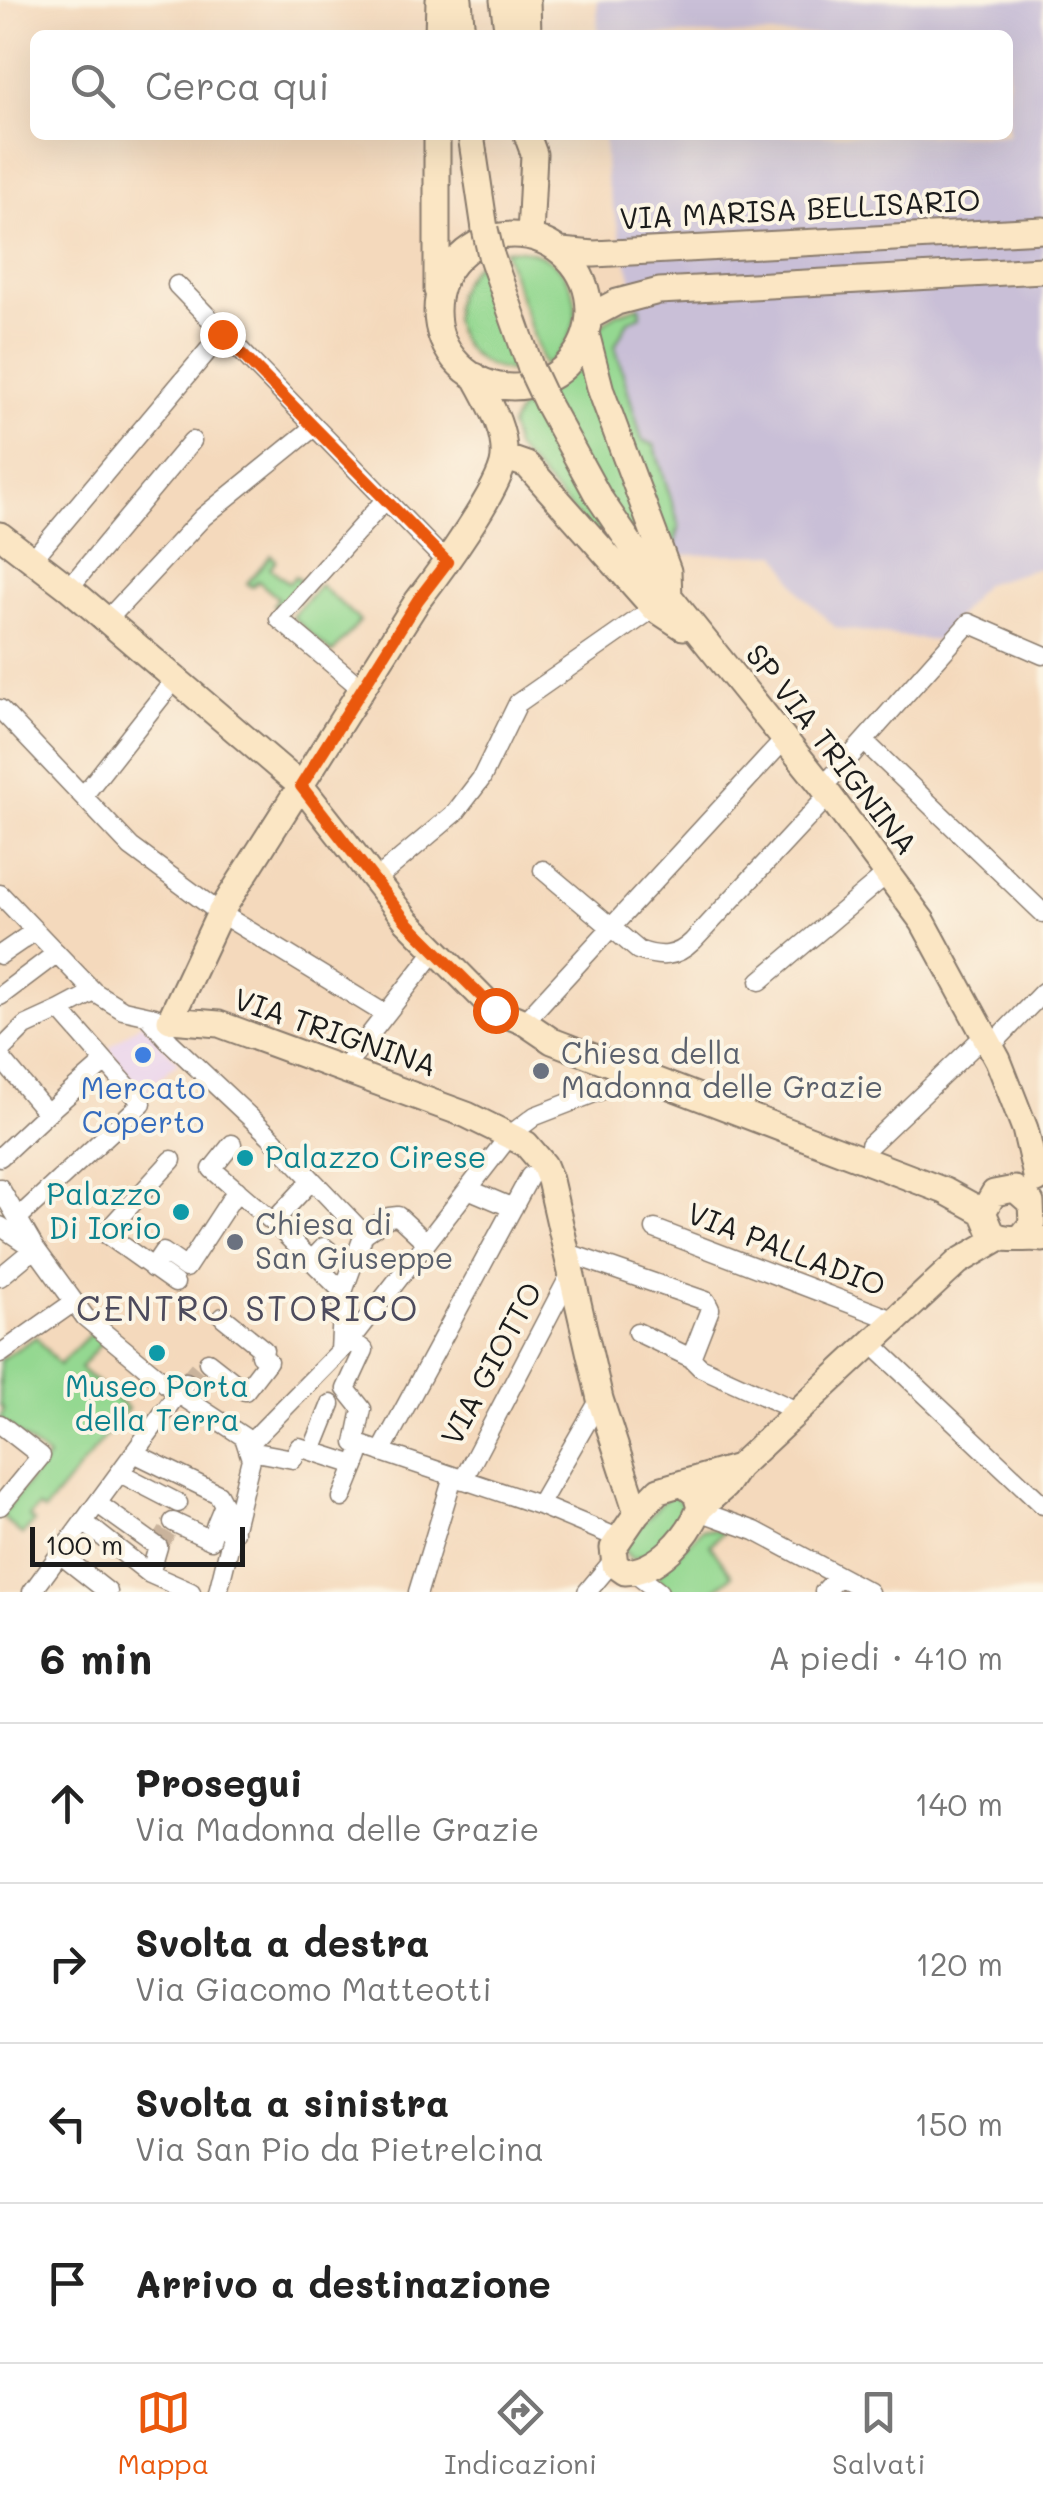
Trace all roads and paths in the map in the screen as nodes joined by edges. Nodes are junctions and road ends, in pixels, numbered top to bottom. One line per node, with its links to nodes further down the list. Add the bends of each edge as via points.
1 (439, 0): 5 (street)
2 (459, 0): 6 (street)
3 (503, 0): 7 (street)
4 (526, 0): 8 (street)
5 (438, 30)
6 (462, 30)
7 (507, 30)
8 (528, 30)
9 (437, 140): 17 (street)
10 (472, 140): 21 (street, SP VIA TRIGNINA, bridge, via 491,256)
11 (531, 141): 13 (street)
12 (1043, 230): 14 (street, VIA MARISA BELLISARIO, via 594,254)
13 (530, 236): 14 (street); 17 (street, via 502,235 463,253)
14 (561, 250): 18 (street, via 586,288)
15 (1043, 270): 18 (street, via 659,291 616,302)
16 (177, 285): 19 (street)
17 (438, 303): 20 (street, via 445,345)
18 (588, 325): 21 (street, via 565,366); 31 (street, via 601,391 668,571)
19 (222, 334): 22 (street); 28 (street)
20 (475, 376): 21 (street, via 501,386); 23 (street)
21 (536, 386): 23 (street); 31 (street, SP VIA TRIGNINA)
22 (314, 427): 26 (street); 32 (street, via 203,518)
23 (502, 431): 25 (street)
24 (192, 441): 30 (street)
25 (504, 457): 29 (street); 31 (street, via 528,465)
26 (385, 500): 29 (street); 35 (street, via 279,619)
27 (0, 535): 28 (street)
28 (32, 560): 30 (street)
29 (447, 562): 35 (street)
30 (70, 588): 32 (street)
31 (662, 603): 37 (street, SP VIA TRIGNINA); 44 (street, via 518,702 455,813)
32 (107, 620): 34 (street)
33 (1043, 655): 38 (street, via 969,623)
34 (176, 678): 39 (street); 41 (street)
35 (362, 689): 39 (street)
36 (0, 710): 41 (street)
37 (785, 739): 40 (street, SP VIA TRIGNINA); 48 (street)
38 (864, 741): 40 (street); 47 (street)
39 (301, 786): 44 (street); 46 (street)
40 (826, 791): 43 (street, SP VIA TRIGNINA); 48 (street, via 682,952 654,956)
41 (84, 795): 46 (street, via 131,847)
42 (543, 870): 48 (street)
43 (888, 873): 53 (street); 61 (street, SP VIA TRIGNINA, via 948,964)
44 (374, 881): 50 (street)
45 (0, 894): 49 (street, VIA TRIGNINA)
46 (220, 913): 58 (street); 59 (street)
47 (1043, 913)
48 (609, 928): 60 (street)
49 (35, 931): 51 (street, VIA TRIGNINA); 52 (street)
50 (436, 950): 58 (street); 60 (street, via 495,1010)
51 (57, 954): 54 (street, VIA TRIGNINA); 56 (street)
52 (0, 955)
53 (760, 982)
54 (94, 992): 57 (street); 59 (street, VIA TRIGNINA, via 124,1010)
55 (1043, 992): 61 (street)
56 (0, 996)
57 (60, 1010): 62 (street, via 25,1026); 63 (street)
58 (386, 1014): 64 (street)
59 (158, 1017): 64 (street, VIA TRIGNINA, via 218,1024); 66 (street, via 170,1042)
60 (524, 1022): 65 (street, via 552,1041)
61 (987, 1042): 69 (street); 72 (street, SP VIA TRIGNINA)
62 (0, 1054): 67 (street)
63 (104, 1063): 67 (street); 79 (street, via 142,1103)
64 (343, 1068): 68 (street, VIA TRIGNINA)
65 (640, 1075): 68 (street, via 535,1116); 80 (street)
66 (241, 1109): 74 (street); 77 (street, via 249,1126 212,1169)
67 (47, 1113): 70 (street)
68 (510, 1135): 76 (street); 87 (street, VIA TRIGNINA, via 544,1165)
69 (870, 1145)
70 (0, 1157)
71 (172, 1160): 77 (street, via 104,1232 152,1268 180,1276)
72 (1036, 1174): 80 (street); 80 (street, via 1032,1224)
73 (530, 1176): 78 (street)
74 (312, 1180): 81 (street); 84 (street)
75 (0, 1188): 79 (street)
76 (468, 1189): 78 (street); 85 (street)
77 (237, 1190): 81 (street)
78 (513, 1208): 107 (street)
79 (18, 1218): 86 (street)
80 (1004, 1219): 92 (street)
81 (273, 1222): 89 (street, via 320,1256)
82 (0, 1226): 86 (street)
83 (656, 1230): 92 (street, VIA PALLADIO)
84 (364, 1234): 85 (street, via 398,1216); 89 (street)
85 (426, 1242): 95 (street)
86 (35, 1248): 88 (street); 90 (street)
87 (568, 1263): 97 (street, via 706,1301 710,1309); 100 (street, VIA TRIGNINA); 113 (street, VIA GIOTTO)
88 (0, 1277)
89 (343, 1292): 95 (street)
90 (74, 1302): 96 (street); 99 (street)
91 (223, 1318): 98 (street, via 264,1350 260,1355 268,1361 245,1391)
92 (896, 1322): 94 (street)
93 (636, 1332): 97 (street)
94 (872, 1344): 101 (street); 119 (street)
95 (346, 1346): 102 (street, via 364,1350 346,1389); 105 (street)
96 (0, 1354)
97 (691, 1358): 101 (street)
98 (208, 1362)
99 (182, 1387): 105 (street); 108 (street)
100 (600, 1399): 109 (street, VIA TRIGNINA); 118 (street)
101 (799, 1412): 112 (street)
102 (360, 1415): 104 (street, via 354,1444); 106 (street, via 324,1402)
103 (0, 1424): 120 (street, via 41,1456)
104 (362, 1446): 107 (street); 110 (street)
105 (249, 1448): 106 (street, via 293,1459 299,1447); 126 (street, via 251,1459)
106 (312, 1451): 110 (street)
107 (381, 1452): 113 (street)
108 (134, 1453): 111 (street); 126 (street, via 218,1494)
109 (619, 1458): 114 (street); 121 (street, VIA TRIGNINA)
110 (355, 1465): 115 (street)
111 (120, 1473): 116 (street); 117 (street)
112 (732, 1476): 114 (street); 122 (street); 125 (street, via 730,1505)
113 (458, 1478): 118 (street); 135 (street, VIA GIOTTO)
114 (679, 1485): 121 (street, via 651,1496); 122 (street, via 696,1494)
115 (342, 1498)
116 (178, 1503)
117 (98, 1504): 124 (street); 130 (street, via 158,1547)
118 (539, 1505): 128 (street)
119 (1043, 1505)
120 (0, 1506)
121 (636, 1513): 128 (street)
122 (704, 1515): 125 (street); 128 (street, via 665,1554)
123 (172, 1522): 126 (street, via 211,1540)
124 (84, 1523): 127 (street); 130 (street)
125 (741, 1525): 129 (street)
126 (225, 1528): 134 (street)
127 (61, 1555): 131 (street); 132 (street)
128 (627, 1562): 136 (street); 137 (street); 138 (street)
129 (839, 1576): 139 (street); 140 (street)
130 (157, 1581): 133 (street)
131 (40, 1589)
132 (108, 1592)
133 (191, 1592)
134 (218, 1592)
135 (418, 1592)
136 (587, 1592)
137 (598, 1592)
138 (659, 1592)
139 (824, 1592)
140 (869, 1592)

